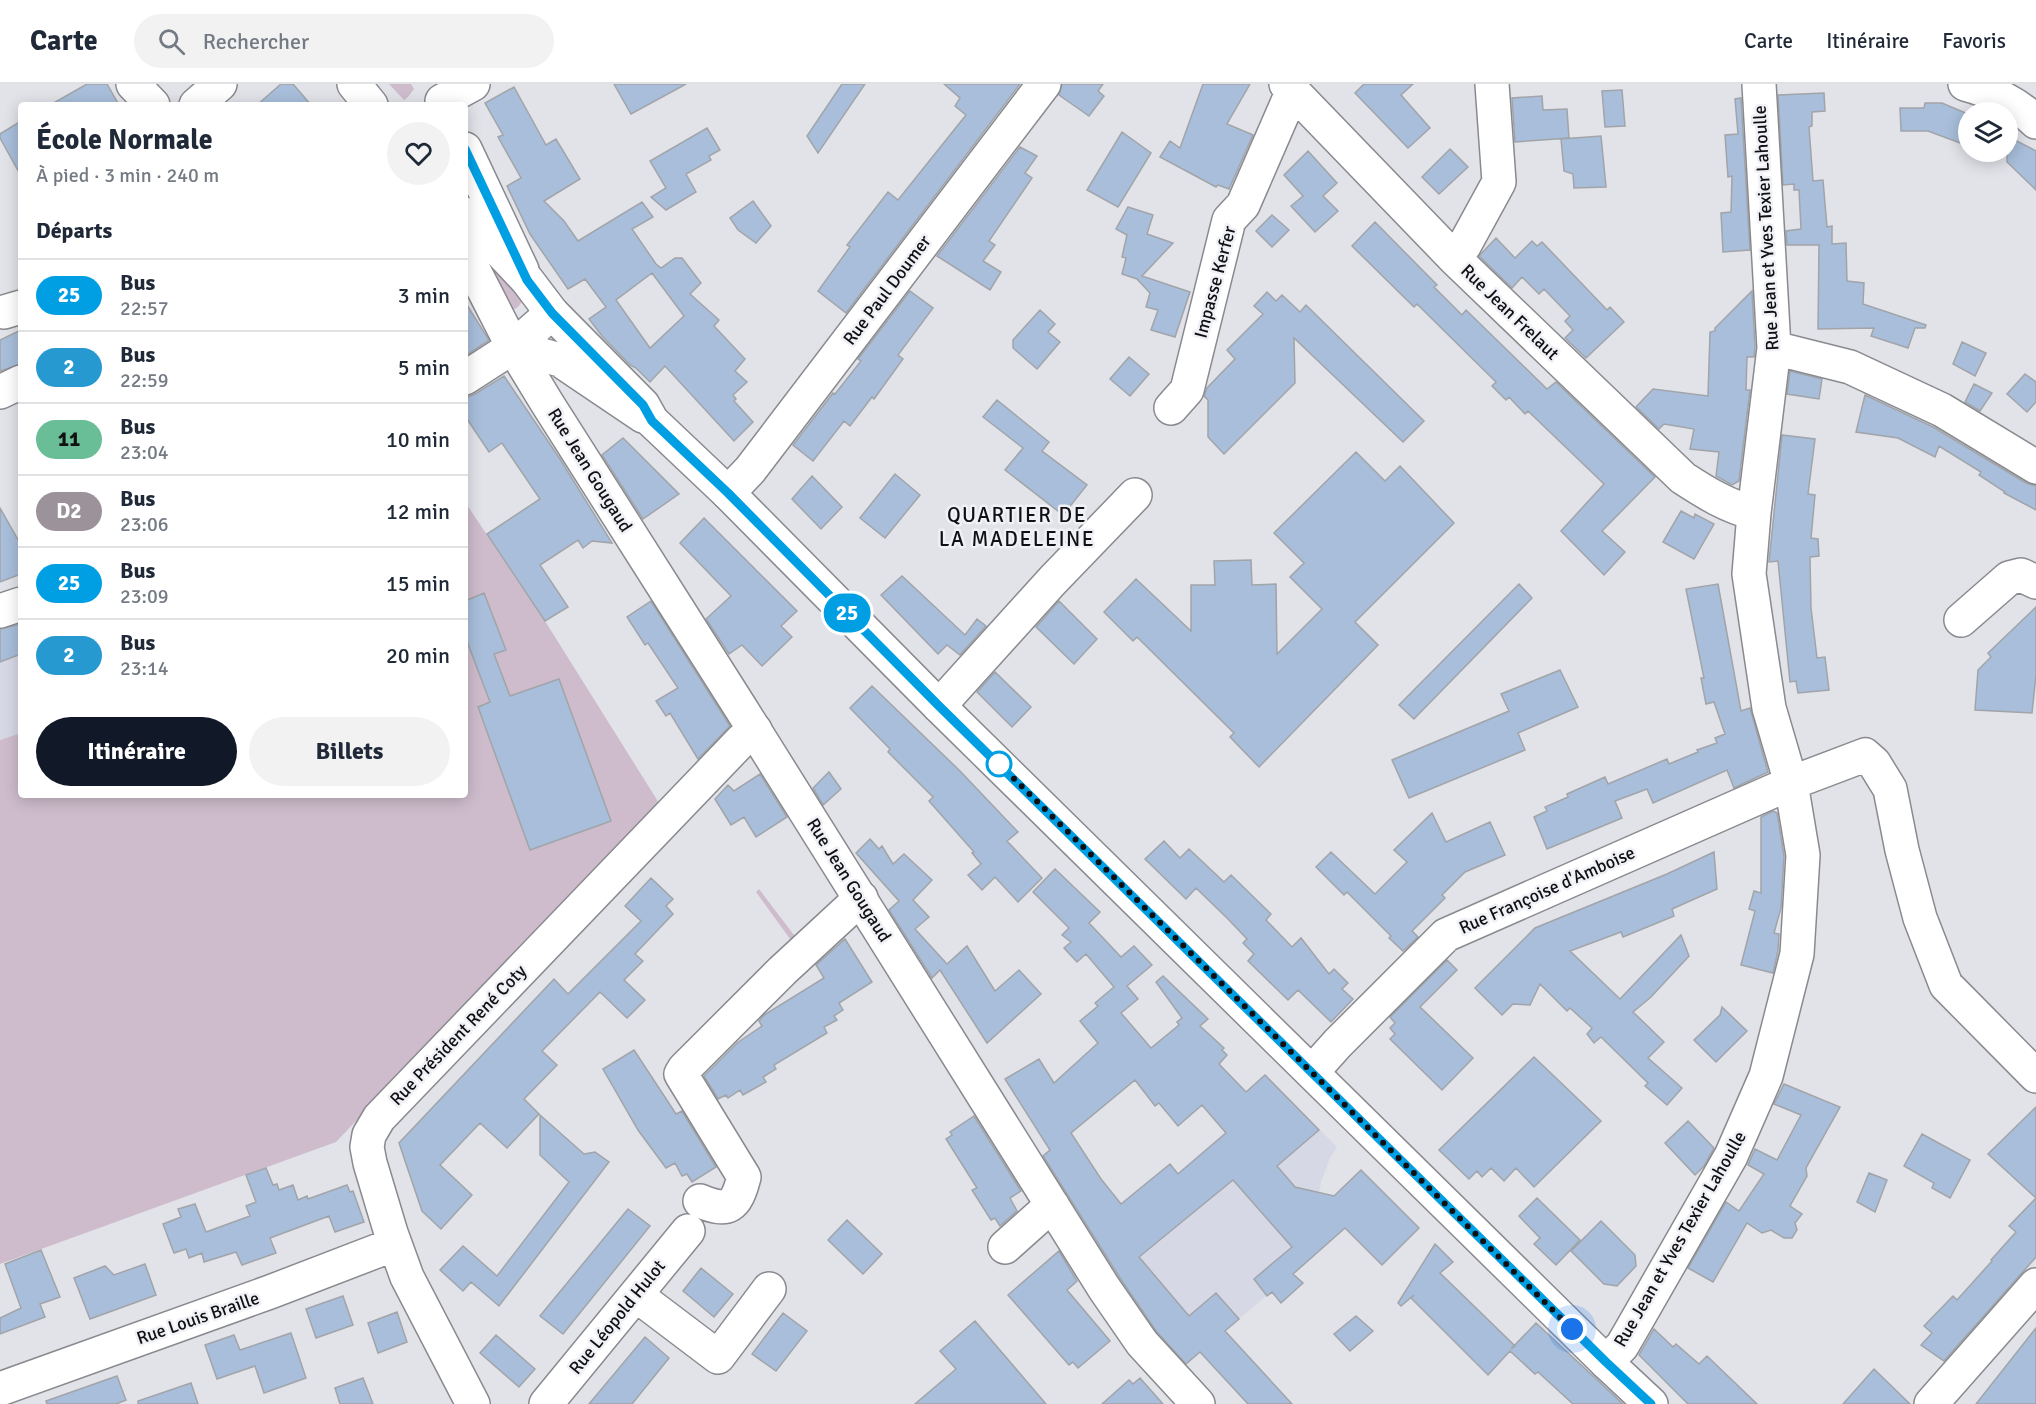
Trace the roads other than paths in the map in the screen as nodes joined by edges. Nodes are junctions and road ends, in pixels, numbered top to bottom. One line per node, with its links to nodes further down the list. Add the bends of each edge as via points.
1 (134, 84): 11 (street)
2 (220, 84): 12 (street)
3 (354, 84): 13 (street)
4 (473, 84): 10 (street)
5 (1044, 84): 29 (street, Rue Paul Doumer, via 750,470)
6 (1492, 84): 17 (street, via 1499,182)
7 (1759, 84): 22 (street, Rue Jean et Yves Texier Lahoulle)
8 (1965, 84): 14 (street, via 2024,109)
9 (1290, 87): 17 (street, Rue Jean Frelaut); 26 (street, Impasse Kerfer, via 1243,205 1229,220 1186,390)
10 (441, 99)
11 (150, 102)
12 (199, 102)
13 (369, 102)
14 (2036, 122)
15 (468, 155): 19 (street)
16 (468, 217): 19 (street)
17 (1454, 258): 31 (street, Rue Jean Frelaut, via 1683,478 1726,504)
18 (468, 259): 21 (street, Rue Jean Gougaud)
19 (527, 280): 20 (street)
20 (552, 313): 21 (street); 27 (street, via 643,405)
21 (513, 347): 23 (street); 27 (street, via 560,360); 37 (street, Rue Jean Gougaud)
22 (1774, 348): 28 (street, via 1850,367); 31 (street, Rue Jean et Yves Texier Lahoulle)
23 (468, 376)
24 (18, 383): 25 (street)
25 (0, 392)
26 (1171, 408)
27 (652, 421): 29 (street)
28 (2031, 456)
29 (728, 493): 36 (street)
30 (1135, 495): 36 (street)
31 (1754, 513): 38 (street, Rue Jean et Yves Texier Lahoulle, via 1749,574 1769,708)
32 (2036, 582): 35 (street, via 2021,575 2008,578)
33 (18, 605): 34 (street)
34 (0, 611)
35 (1961, 620)
36 (939, 706): 40 (street)
37 (755, 730): 39 (street, Rue Jean Gougaud); 45 (street, Rue Président René Coty, via 374,1125 368,1154)
38 (1791, 783): 40 (street, Rue Françoise d'Amboise, via 1446,935); 41 (street, Rue Françoise d'Amboise, via 1865,755 1874,763 1890,789 1920,918 1946,985); 50 (street, Rue Jean et Yves Texier Lahoulle, via 1803,855 1797,954 1766,1076 1731,1156 1622,1346)
39 (861, 898): 42 (street, via 782,971 681,1074 744,1177 739,1196 729,1206 717,1208); 43 (street, Rue Jean Gougaud)
40 (1312, 1072): 50 (street)
41 (2036, 1077)
42 (700, 1201)
43 (1052, 1205): 46 (street); 54 (street, Rue Jean Gougaud, via 1123,1318)
44 (688, 1231): 49 (street, Rue Léopold Hulot)
45 (395, 1244): 51 (street, Rue Louis Braille); 52 (street, Rue Président René Coty, via 407,1276)
46 (1005, 1247)
47 (2036, 1285): 56 (street)
48 (770, 1289): 49 (street, via 712,1365)
49 (636, 1295): 53 (street, Rue Léopold Hulot)
50 (1606, 1362): 55 (street)
51 (0, 1389)
52 (473, 1404)
53 (546, 1404)
54 (1198, 1404)
55 (1651, 1404)
56 (1931, 1404)

